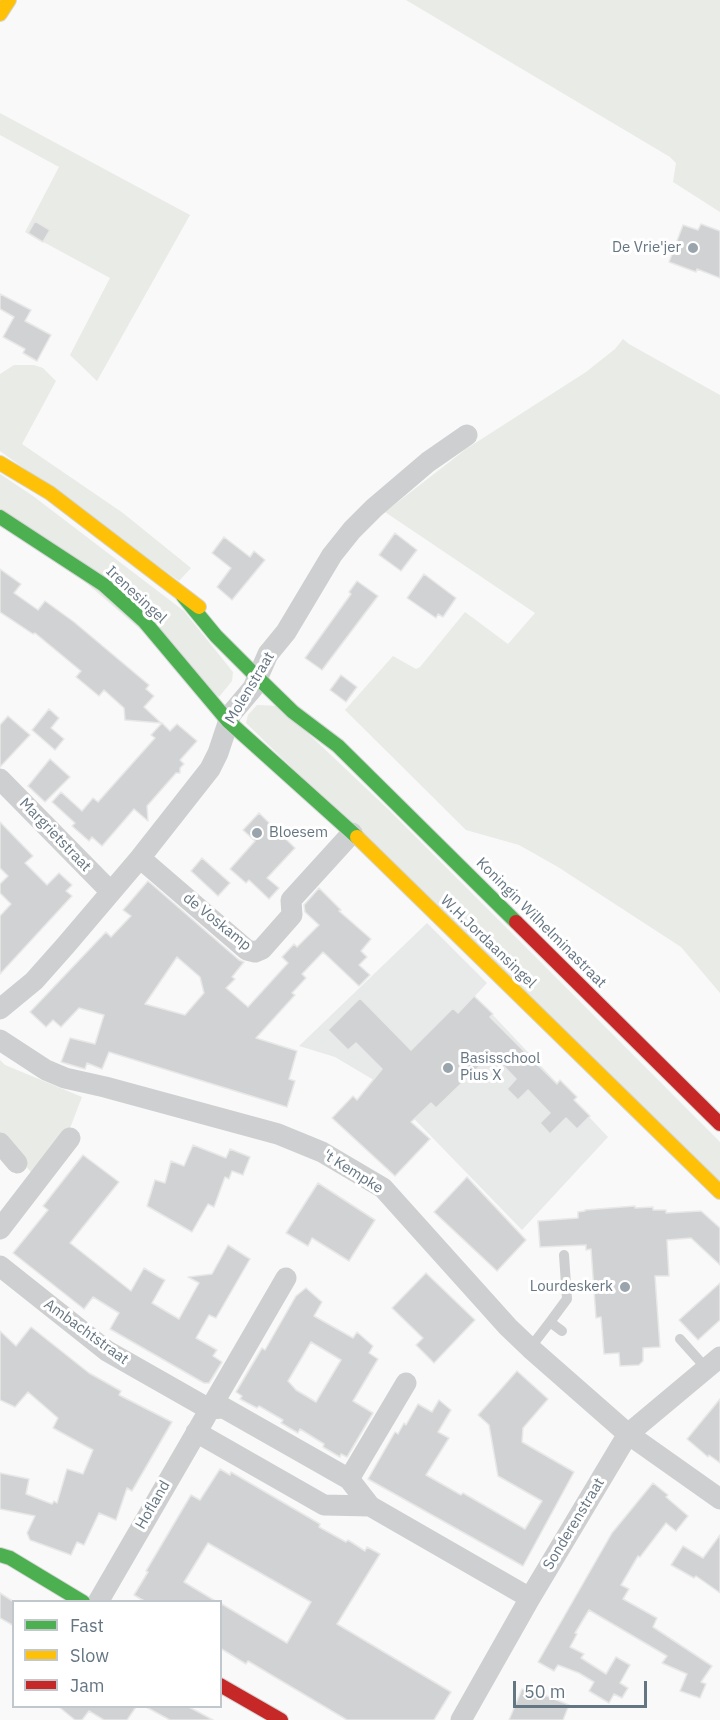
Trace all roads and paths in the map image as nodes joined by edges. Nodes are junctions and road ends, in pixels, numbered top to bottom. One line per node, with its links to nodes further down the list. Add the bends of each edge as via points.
1 (9, 0): 2 (main road)
2 (0, 14)
3 (467, 435): 8 (street, Molenstraat, via 428,462 352,530 332,555)
4 (0, 462): 6 (main road, Koningin Wilhelminastraat, via 50,493)
5 (0, 518): 10 (main road, Irenesingel, via 112,592 144,621)
6 (183, 596): 7 (main road, Koningin Wilhelminastraat); 8 (main road, Koningin Wilhelminastraat, via 216,636)
7 (225, 625)
8 (263, 666): 10 (street, Molenstraat, via 253,688); 11 (main road, Koningin Wilhelminastraat, via 293,712)
9 (311, 709): 11 (main road, Koningin Wilhelminastraat)
10 (228, 721): 13 (main road, W.H.Jordaansingel); 14 (street, Molenstraat, via 210,769)
11 (338, 746): 18 (main road, Koningin Wilhelminastraat)
12 (0, 779): 15 (street, Margrietstraat)
13 (352, 833): 14 (street, de Voskamp, via 291,900 292,915 255,952 247,951); 22 (main road, W.H.Jordaansingel)
14 (140, 858): 15 (street, Molenstraat)
15 (110, 891): 16 (street, Molenstraat, via 34,981)
16 (0, 1009)
17 (0, 1040): 30 (street, 't Kempke, via 65,1078 278,1134 332,1158 383,1188)
18 (720, 1124)
19 (70, 1138): 23 (street)
20 (0, 1143): 21 (street)
21 (17, 1163)
22 (720, 1192)
23 (0, 1229)
24 (564, 1255): 27 (lane, via 567,1299)
25 (0, 1266): 33 (street, Ambachtstraat, via 107,1351)
26 (286, 1278): 33 (street)
27 (550, 1323): 28 (lane); 30 (lane)
28 (562, 1331)
29 (680, 1339): 31 (lane)
30 (530, 1348): 35 (street, 't Kempke)
31 (713, 1362): 35 (street, Sonderenstraat)
32 (406, 1383): 36 (street)
33 (209, 1409): 34 (street, Hofland); 36 (street, Ambachtstraat, via 224,1408)
34 (196, 1432): 38 (street, Ambachtstraat, via 324,1505); 42 (street, Hofland)
35 (628, 1434): 37 (street, 't Kempke); 40 (street, Sonderenstraat)
36 (349, 1479): 38 (street, Ambachtstraat)
37 (720, 1499)
38 (370, 1506): 40 (street, Ambachtstraat)
39 (0, 1555): 41 (main road)
40 (530, 1598): 45 (street, Sonderenstraat)
41 (80, 1600)
42 (99, 1600)
43 (222, 1685): 44 (main road)
44 (281, 1720)
45 (461, 1720)

